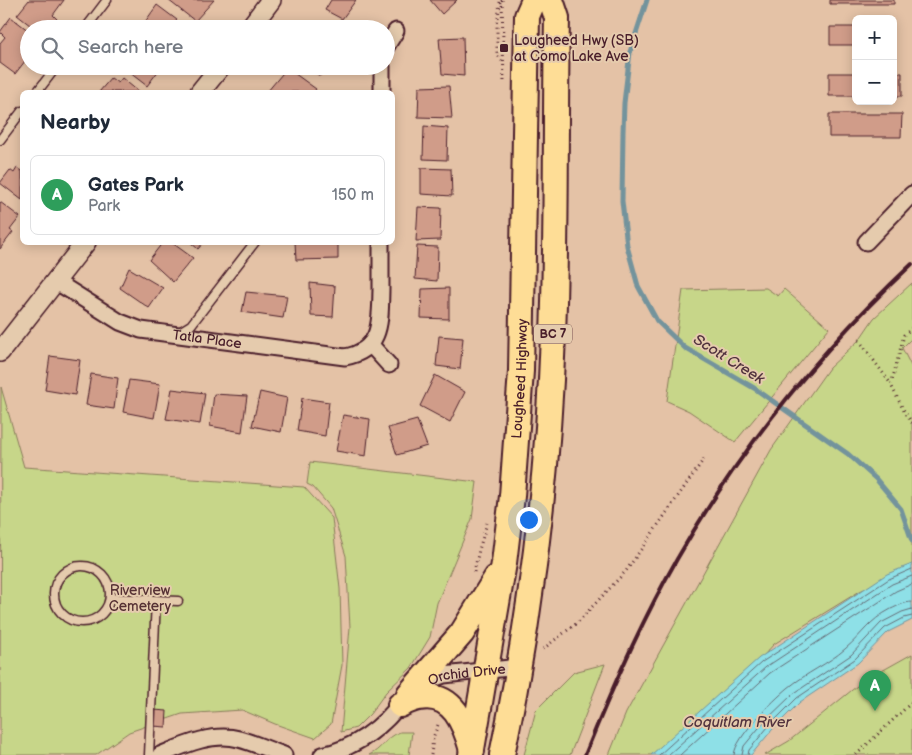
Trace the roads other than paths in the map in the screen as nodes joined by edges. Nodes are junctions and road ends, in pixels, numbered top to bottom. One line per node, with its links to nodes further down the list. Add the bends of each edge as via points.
1 (107, 0): 5 (lane)
2 (271, 0): 6 (street)
3 (534, 0): 25 (main road, Lougheed Highway / BC 7, via 527,16 522,371)
4 (551, 0): 29 (main road, BC 7, via 557,18 552,354 536,551)
5 (92, 20)
6 (256, 20)
7 (50, 75): 10 (lane)
8 (214, 75): 11 (street)
9 (382, 75): 12 (street)
10 (38, 90)
11 (202, 90)
12 (382, 90)
13 (20, 114): 14 (lane)
14 (0, 140)
15 (912, 194): 16 (street)
16 (866, 242)
17 (84, 245): 20 (street)
18 (253, 245): 21 (lane, via 191,325)
19 (381, 245): 22 (street, via 380,322 376,337)
20 (55, 281): 21 (street, Tatla Place, via 130,327); 23 (street)
21 (175, 336): 22 (street, Tatla Place, via 340,358 356,354)
22 (370, 344): 24 (street)
23 (0, 352)
24 (389, 365)
25 (504, 563): 30 (main road, Lougheed Highway / BC 7); 31 (main road, via 462,633)
26 (110, 598): 26 (lane, via 110,590 102,574 86,566 68,570 54,592 59,610 74,621 84,622 101,615); 27 (lane)
27 (156, 600): 28 (lane); 33 (lane)
28 (178, 601)
29 (518, 667): 30 (street, Orchid Drive); 37 (main road, BC 7)
30 (486, 670): 31 (street, Orchid Drive, via 436,677 417,686); 32 (main road, Lougheed Highway / BC 7)
31 (404, 699): 32 (main road, via 437,699 451,707 463,722); 36 (street, Orchid Drive, via 368,736)
32 (472, 753)
33 (149, 755)
34 (160, 755): 35 (street, via 192,743 226,737)
35 (284, 755)
36 (322, 755)
37 (502, 755)

